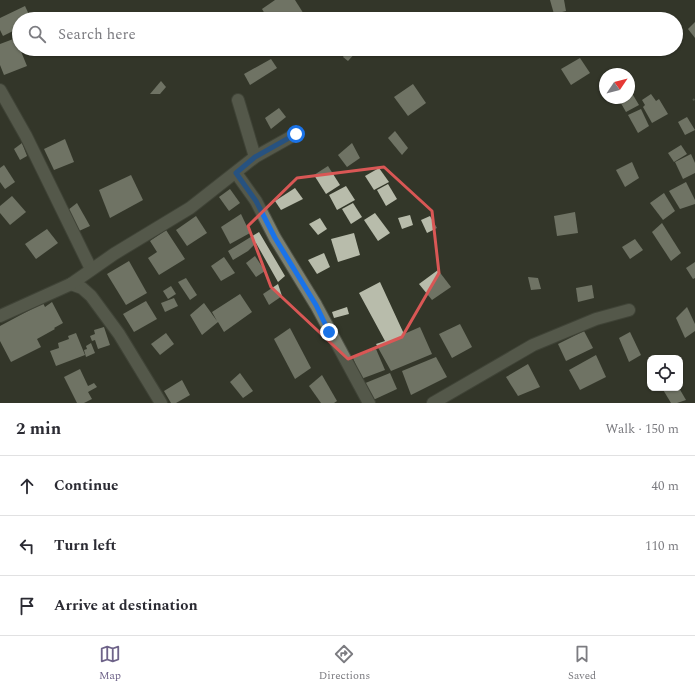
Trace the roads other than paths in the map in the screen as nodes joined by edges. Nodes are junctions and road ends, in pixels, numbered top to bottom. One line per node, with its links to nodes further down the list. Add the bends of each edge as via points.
1 (0, 90): 6 (street, via 26,136)
2 (238, 100): 4 (street)
3 (296, 134): 4 (street)
4 (255, 157): 5 (street)
5 (236, 173): 6 (street, via 190,208); 11 (street, via 256,201 275,238 316,305)
6 (91, 269): 7 (street)
7 (71, 284): 9 (street); 10 (street, via 82,288 91,296 119,334)
8 (629, 310): 12 (street, via 596,319 533,345)
9 (0, 316)
10 (161, 403)
11 (368, 403)
12 (433, 403)

